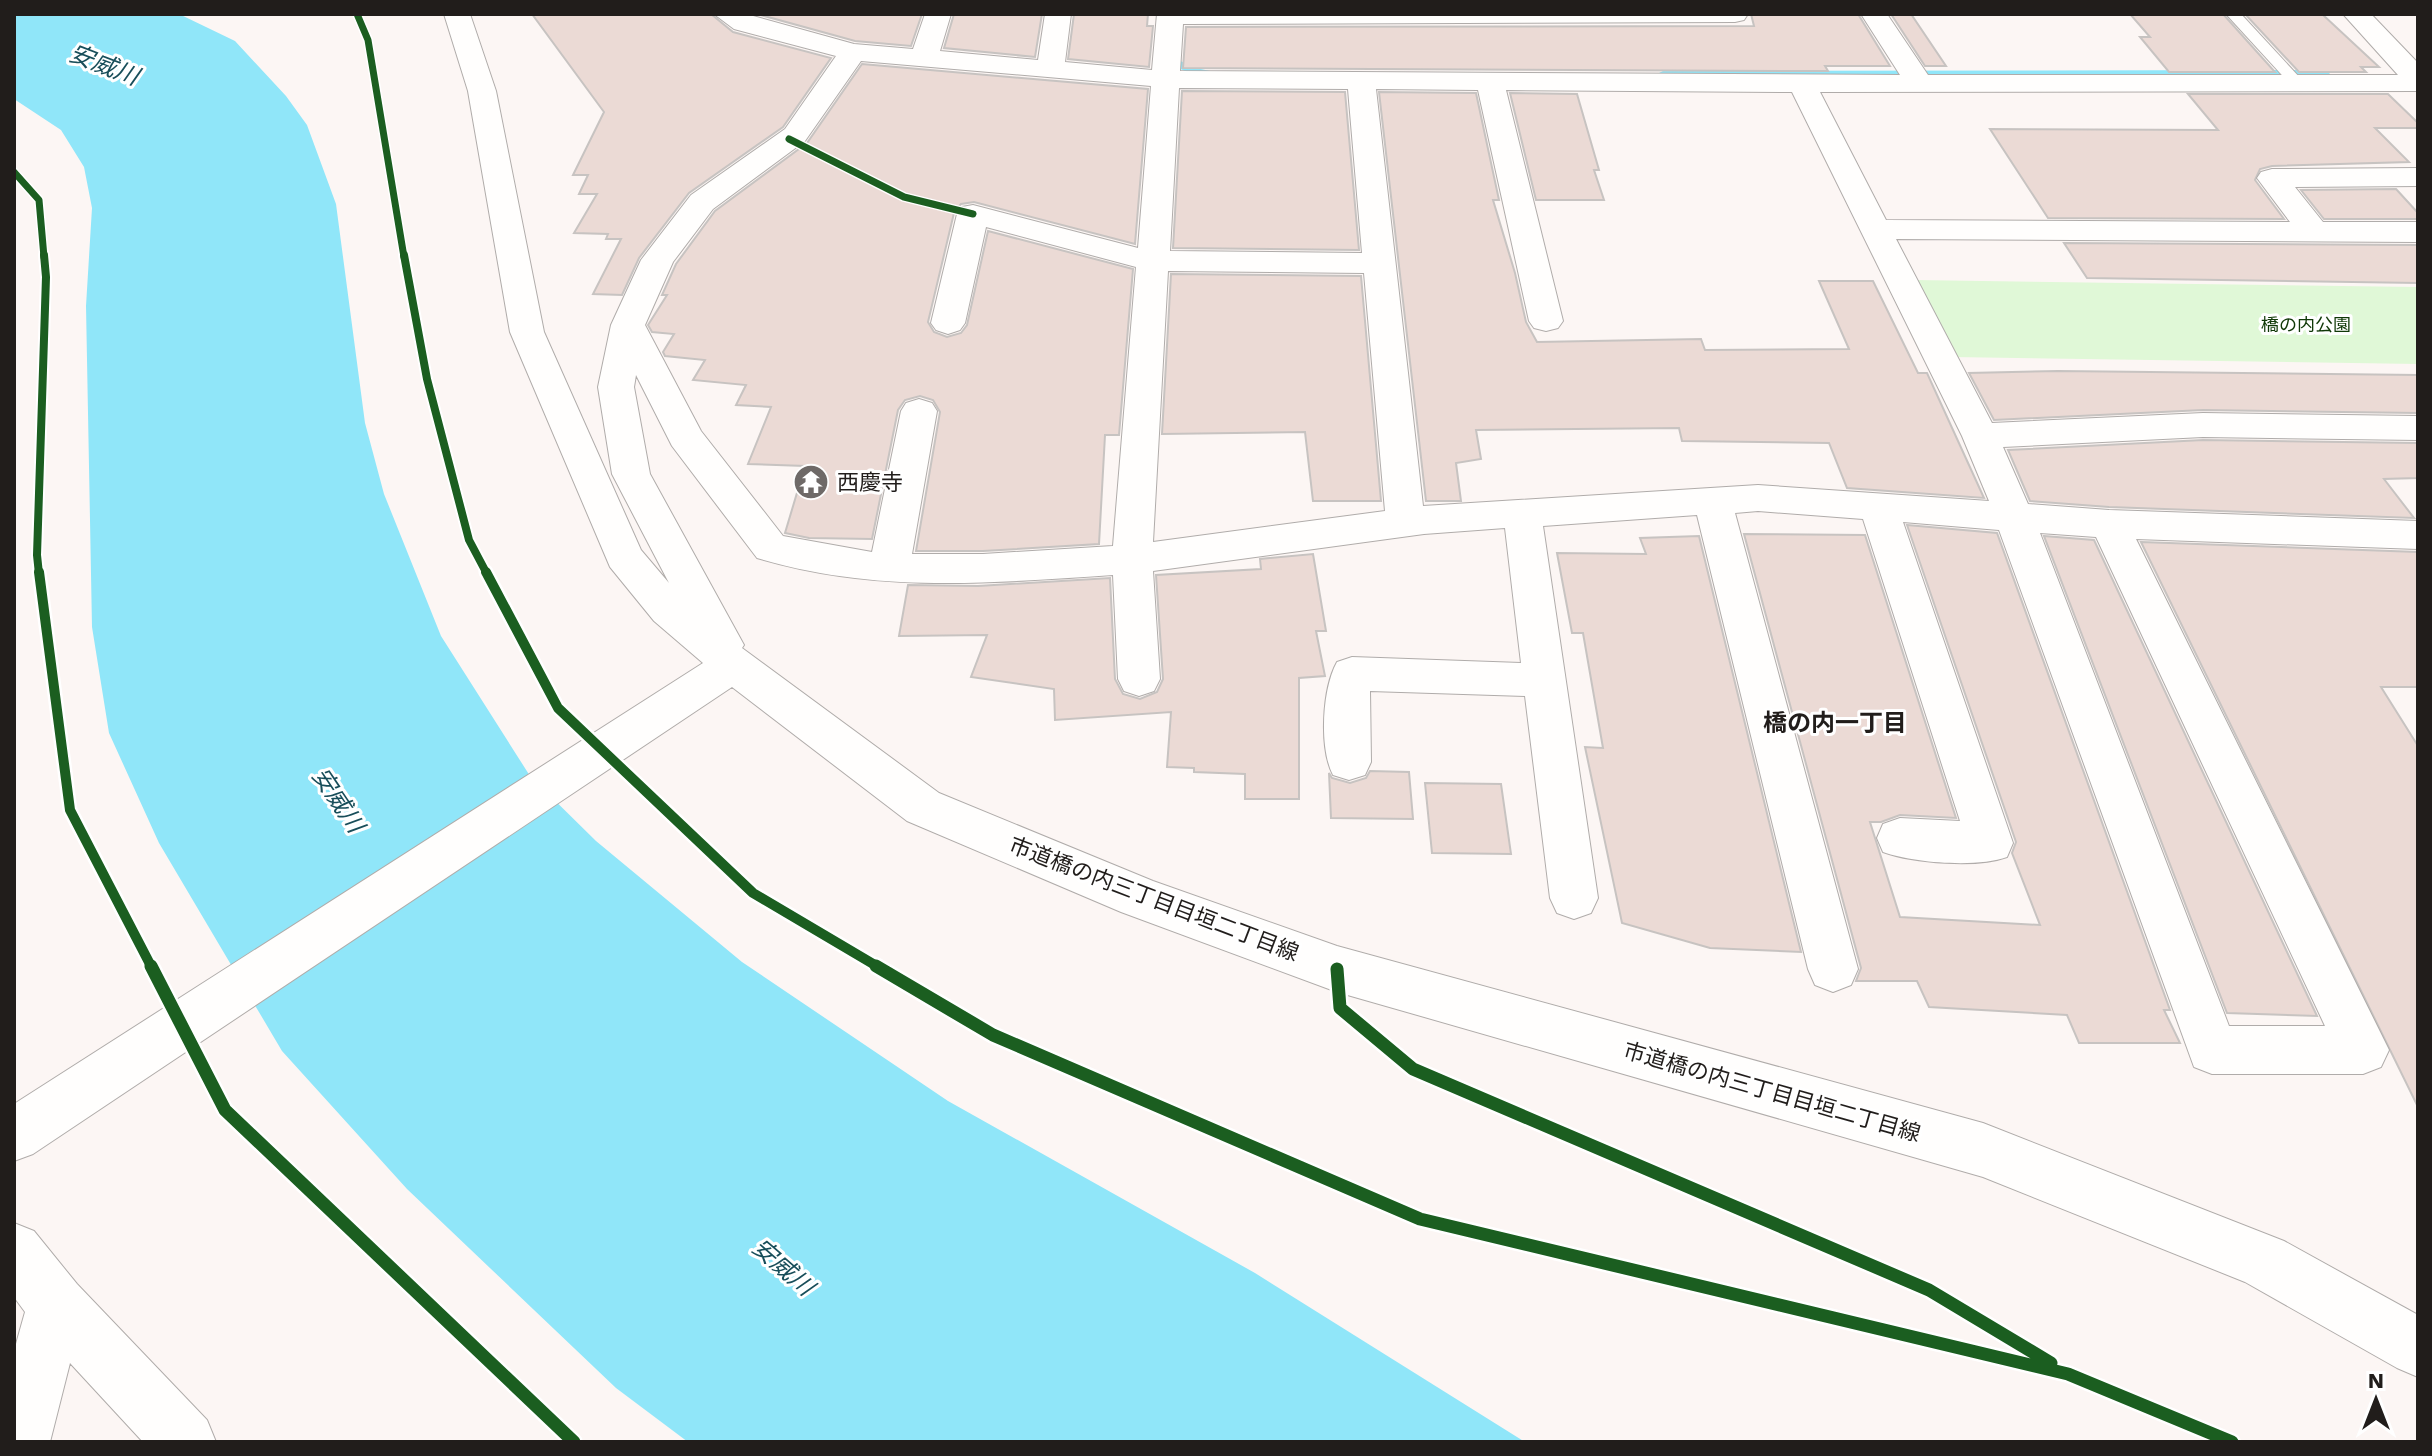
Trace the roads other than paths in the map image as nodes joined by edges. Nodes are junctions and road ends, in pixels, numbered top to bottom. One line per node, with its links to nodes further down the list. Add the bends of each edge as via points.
1 (457, 14): 41 (street, via 482,91 527,332 624,557 669,610)
2 (727, 14): 10 (street)
3 (938, 14): 11 (street)
4 (1058, 14): 12 (street)
5 (1735, 14): 9 (street)
6 (1874, 14): 17 (street)
7 (2233, 14): 18 (lane)
8 (2356, 14): 15 (street)
9 (1170, 15): 13 (street)
10 (853, 52): 11 (street); 28 (street, 市道橋の内三丁目目垣二丁目線, via 795,135 702,202 657,260)
11 (924, 58): 12 (street)
12 (1050, 69): 13 (street)
13 (1163, 79): 14 (street); 24 (street)
14 (1361, 81): 16 (street); 25 (street)
15 (2418, 81): 18 (street)
16 (1490, 82): 19 (street); 26 (street)
17 (1918, 82): 18 (street); 19 (street)
18 (2297, 83)
19 (1802, 84): 21 (street)
20 (2418, 177): 22 (street, via 2272,178)
21 (1873, 229): 22 (street); 31 (street)
22 (2312, 229): 23 (street)
23 (2418, 232)
24 (1151, 261): 25 (street); 27 (street, via 973,214); 39 (street)
25 (1379, 263): 36 (street)
26 (1546, 321)
27 (948, 323)
28 (628, 325): 40 (street, via 685,437 771,548); 41 (street, 市道橋の内三丁目目垣二丁目線, via 616,387 631,474)
29 (919, 411): 40 (street)
30 (2418, 428): 31 (street, via 2203,425)
31 (1980, 436): 35 (street)
32 (1713, 501): 33 (street, via 1758,498); 34 (street); 47 (street)
33 (1878, 506): 35 (street); 45 (street, via 1990,843)
34 (1522, 513): 36 (street); 43 (street)
35 (2014, 516): 37 (street); 37 (street, via 2212,1050 2363,1050)
36 (1405, 522): 39 (street)
37 (2109, 524): 38 (street)
38 (2417, 537)
39 (1132, 559): 40 (street); 42 (street)
40 (889, 569)
41 (733, 665): 48 (street); 51 (street, 市道橋の内三丁目目垣二丁目線, via 923,807 1138,897 1337,969 1983,1150 2264,1261)
42 (1139, 679)
43 (1544, 680): 44 (street, via 1352,674 1347,699); 46 (street)
44 (1349, 762)
45 (1900, 838)
46 (1574, 898)
47 (1833, 969)
48 (14, 1135)
49 (14, 1251): 50 (street)
50 (56, 1305): 52 (street); 53 (street)
51 (2418, 1347)
52 (19, 1442)
53 (185, 1442)

